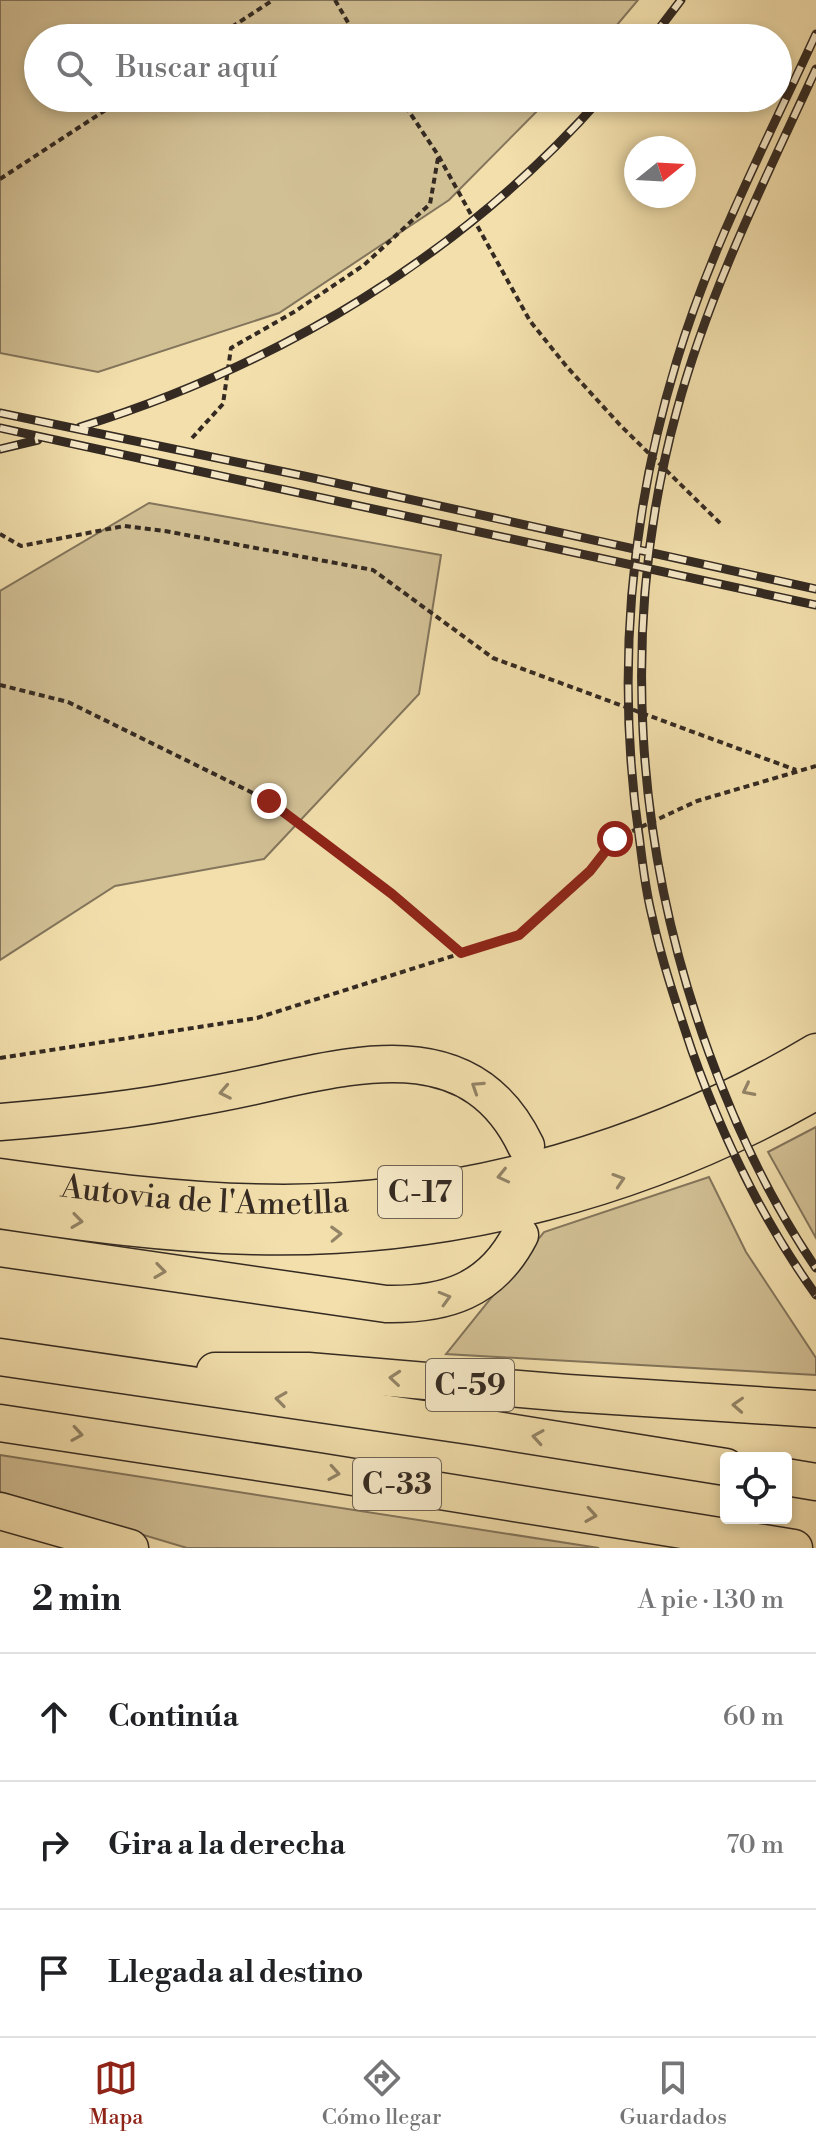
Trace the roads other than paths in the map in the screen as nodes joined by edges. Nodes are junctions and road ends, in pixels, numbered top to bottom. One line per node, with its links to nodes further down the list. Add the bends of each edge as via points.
1 (816, 1052): 5 (highway, Autovia de l'Ametlla / C-17, one-way to 5, via 746,1091 647,1135 547,1166 445,1188 341,1200 236,1202)
2 (816, 1091): 6 (highway, C-17, one-way to 2, via 210,1234 348,1234 410,1228 498,1213 625,1178 705,1148)
3 (0, 1122): 4 (highway, one-way to 3, via 505,1110 474,1084 435,1068 389,1063 124,1109)
4 (526, 1146)
5 (0, 1177)
6 (0, 1210)
7 (520, 1235): 8 (highway, one-way to 7, via 408,1304 447,1298 483,1281 510,1254)
8 (0, 1248)
9 (0, 1357): 10 (highway, C-33)
10 (124, 1376): 11 (highway, C-59, one-way to 10, via 308,1371); 13 (highway, C-33, one-way to 10)
11 (816, 1409)
12 (0, 1423): 18 (highway, C-33, one-way to 18)
13 (720, 1466)
14 (792, 1478): 15 (highway)
15 (816, 1482)
16 (0, 1511): 17 (highway)
17 (130, 1548)
18 (794, 1548)

